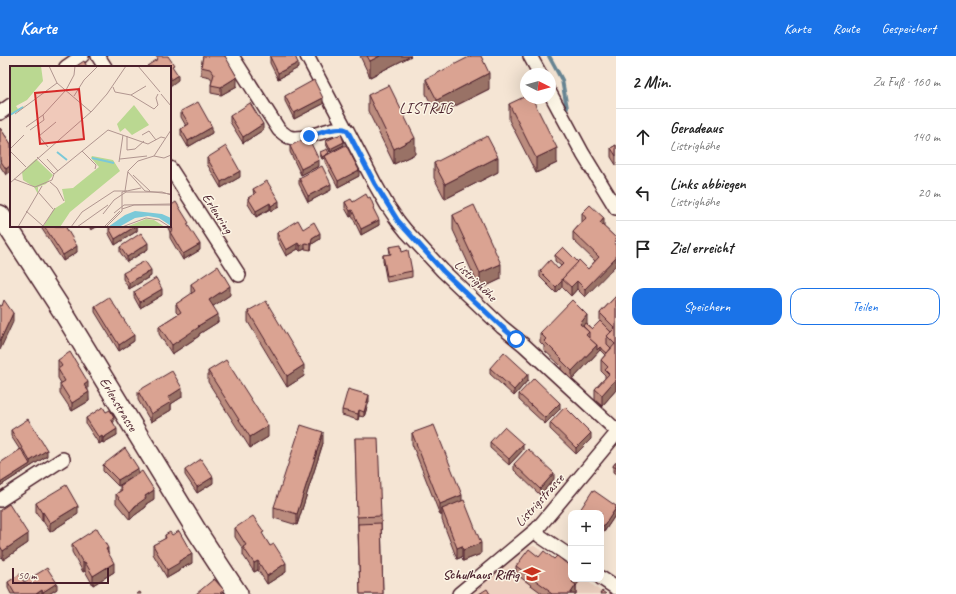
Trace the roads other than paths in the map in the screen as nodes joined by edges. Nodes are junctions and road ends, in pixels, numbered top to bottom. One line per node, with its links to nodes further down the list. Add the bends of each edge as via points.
1 (82, 56): 6 (street)
2 (98, 56): 7 (street)
3 (232, 56): 12 (street, via 279,130 289,137 298,138)
4 (308, 56): 12 (street, Listrighöhe)
5 (530, 56): 8 (street)
6 (67, 66)
7 (104, 66)
8 (537, 68)
9 (556, 104): 14 (street)
10 (10, 106): 11 (street)
11 (0, 113)
12 (345, 128): 17 (street, Listrighöhe, via 387,205 406,231 486,312)
13 (171, 170): 16 (street, Erlenring)
14 (616, 208)
15 (0, 215): 25 (street, Erlenstrasse)
16 (239, 275)
17 (616, 430)
18 (616, 434): 21 (street, Listrigstrasse)
19 (63, 459): 20 (street)
20 (0, 500)
21 (537, 529): 22 (street, via 540,536); 26 (street, Listrigstrasse)
22 (568, 555)
23 (604, 580): 24 (street)
24 (616, 588)
25 (238, 594)
26 (459, 594)

